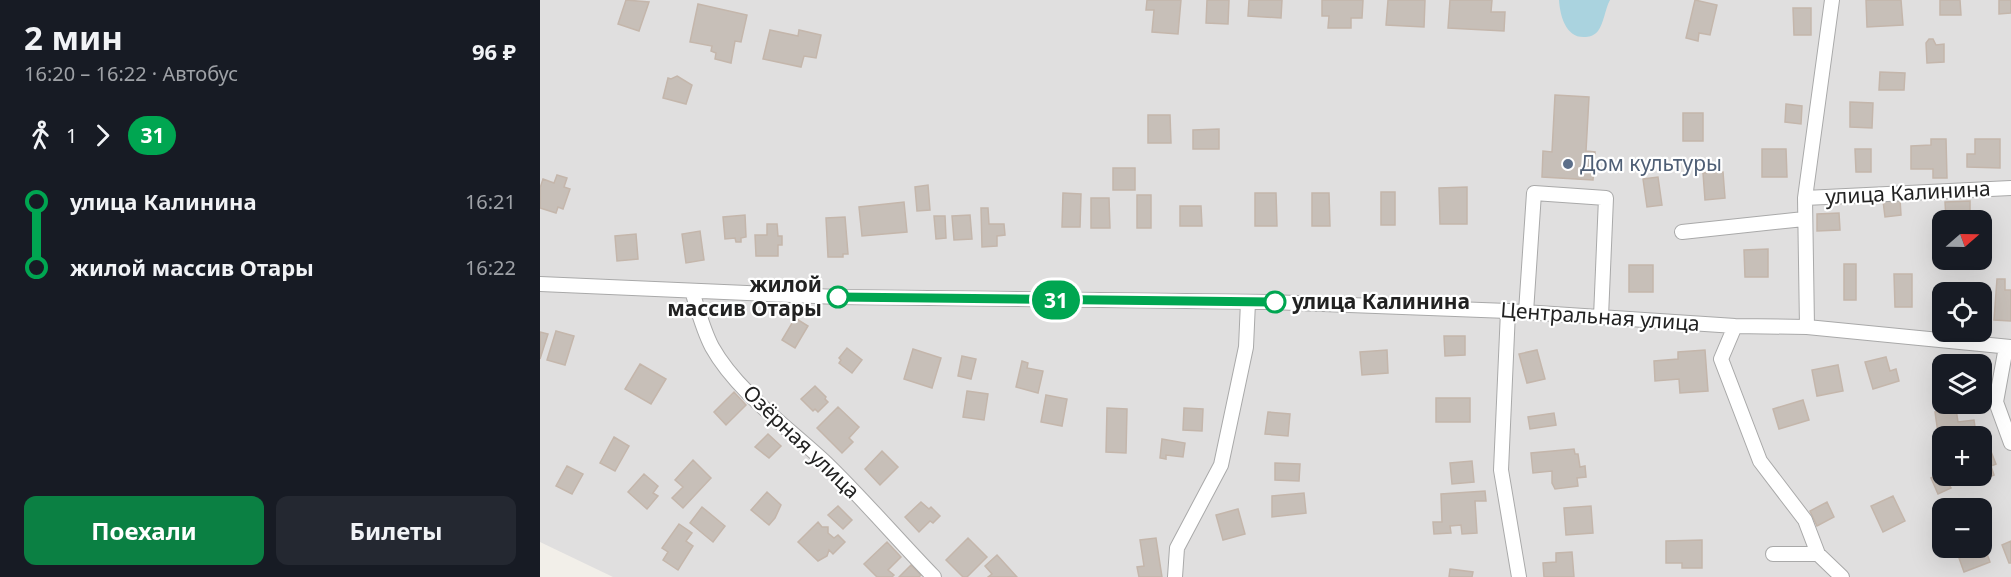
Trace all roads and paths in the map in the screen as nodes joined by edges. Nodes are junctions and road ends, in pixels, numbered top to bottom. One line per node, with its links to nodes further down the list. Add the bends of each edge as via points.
1 (1832, 0): 3 (street)
2 (2011, 188): 3 (street, улица Калинина)
3 (1805, 198): 4 (street)
4 (1804, 219): 5 (street); 13 (street)
5 (1682, 232)
6 (540, 284): 7 (street, Центральная улица)
7 (692, 291): 8 (street, Центральная улица, via 838,297); 18 (street, Озёрная улица, via 712,347 729,373 827,465)
8 (1248, 302): 9 (street, Центральная улица); 19 (street, via 1246,347 1221,465 1177,548)
9 (1508, 311): 10 (street, Центральная улица); 20 (street, via 1501,470)
10 (1526, 312): 11 (street, Центральная улица); 11 (street, via 1534,193 1606,198)
11 (1601, 317): 12 (street, Центральная улица)
12 (1734, 326): 13 (street, Центральная улица); 17 (street, via 1721,359 1760,461 1805,520)
13 (1807, 327): 14 (street, Центральная улица)
14 (2009, 347): 15 (street, via 1996,402)
15 (2011, 443)
16 (1773, 554): 17 (street)
17 (1818, 554): 21 (street)
18 (934, 577)
19 (1175, 577)
20 (1519, 577)
21 (1842, 577)

